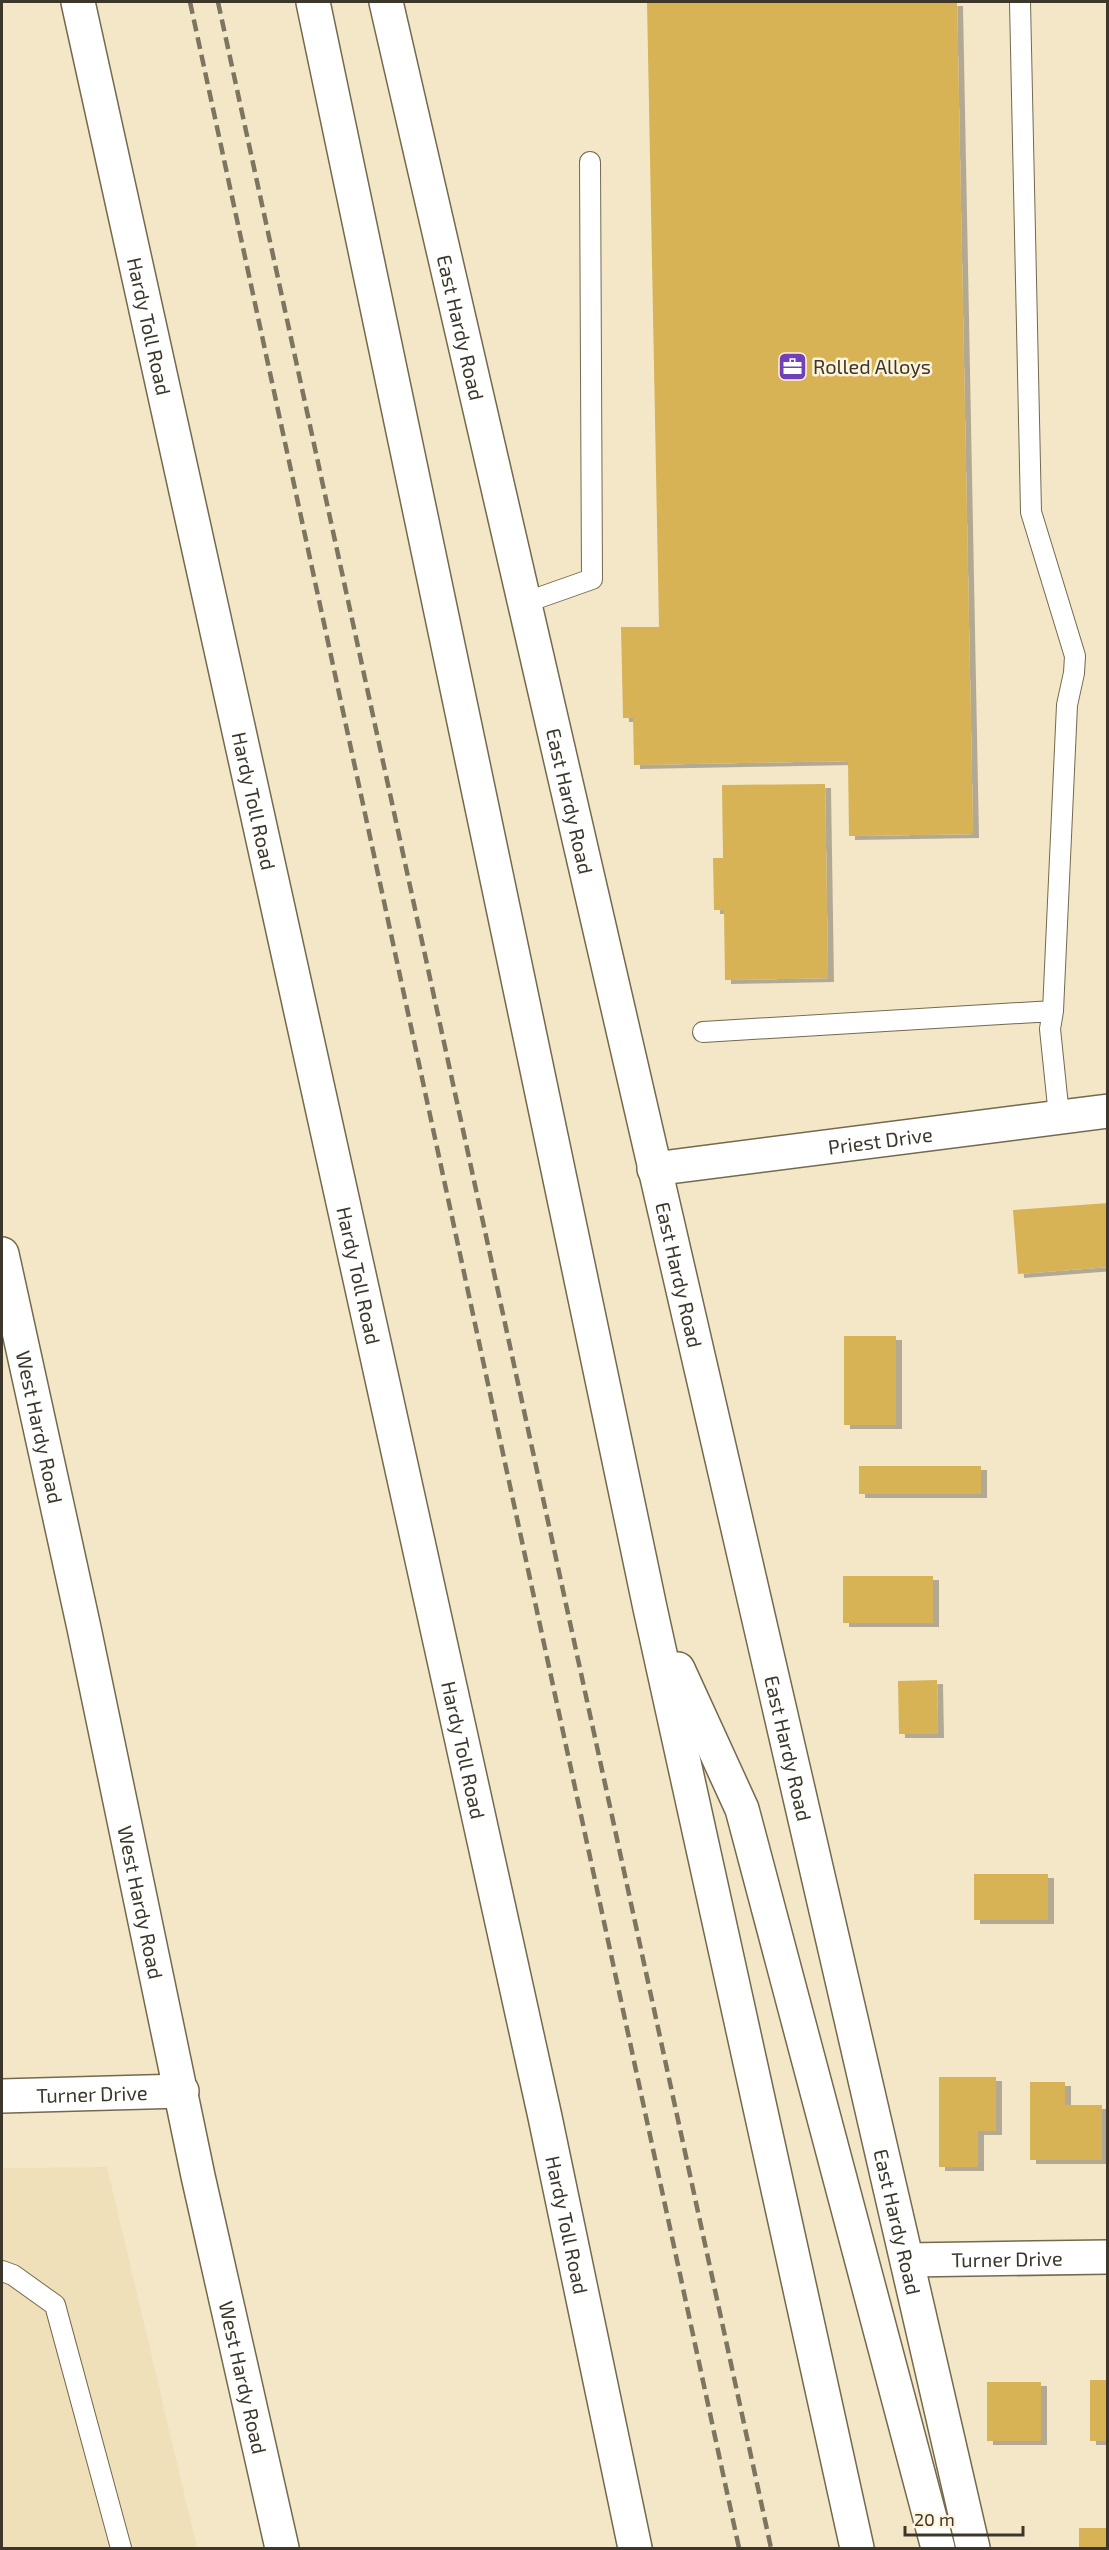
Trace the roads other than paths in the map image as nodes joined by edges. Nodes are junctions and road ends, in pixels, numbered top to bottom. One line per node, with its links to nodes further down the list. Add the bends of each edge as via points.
1 (78, 2): 21 (main road, Hardy Toll Road, via 543,2105)
2 (313, 2): 13 (main road)
3 (386, 2): 6 (main road, East Hardy Road)
4 (1020, 2): 7 (lane, via 1031,512 1075,656 1066,705)
5 (590, 162): 6 (lane, via 592,579)
6 (524, 603): 11 (main road, East Hardy Road)
7 (1053, 1011): 8 (lane); 10 (lane, via 1050,1029)
8 (703, 1032)
9 (1107, 1111): 10 (main road, Priest Drive)
10 (1059, 1116): 11 (main road, Priest Drive)
11 (654, 1169): 17 (main road, East Hardy Road)
12 (2, 1254): 14 (main road, West Hardy Road)
13 (650, 1608): 22 (main road); 23 (main road, via 742,1809)
14 (182, 2091): 15 (main road, Turner Drive); 20 (main road, West Hardy Road)
15 (2, 2096)
16 (1107, 2257): 17 (main road, Turner Drive)
17 (907, 2260): 24 (main road, East Hardy Road)
18 (2, 2271): 19 (lane, via 13,2274 54,2305)
19 (121, 2548)
20 (282, 2548)
21 (635, 2548)
22 (857, 2548)
23 (938, 2548)
24 (973, 2548)

